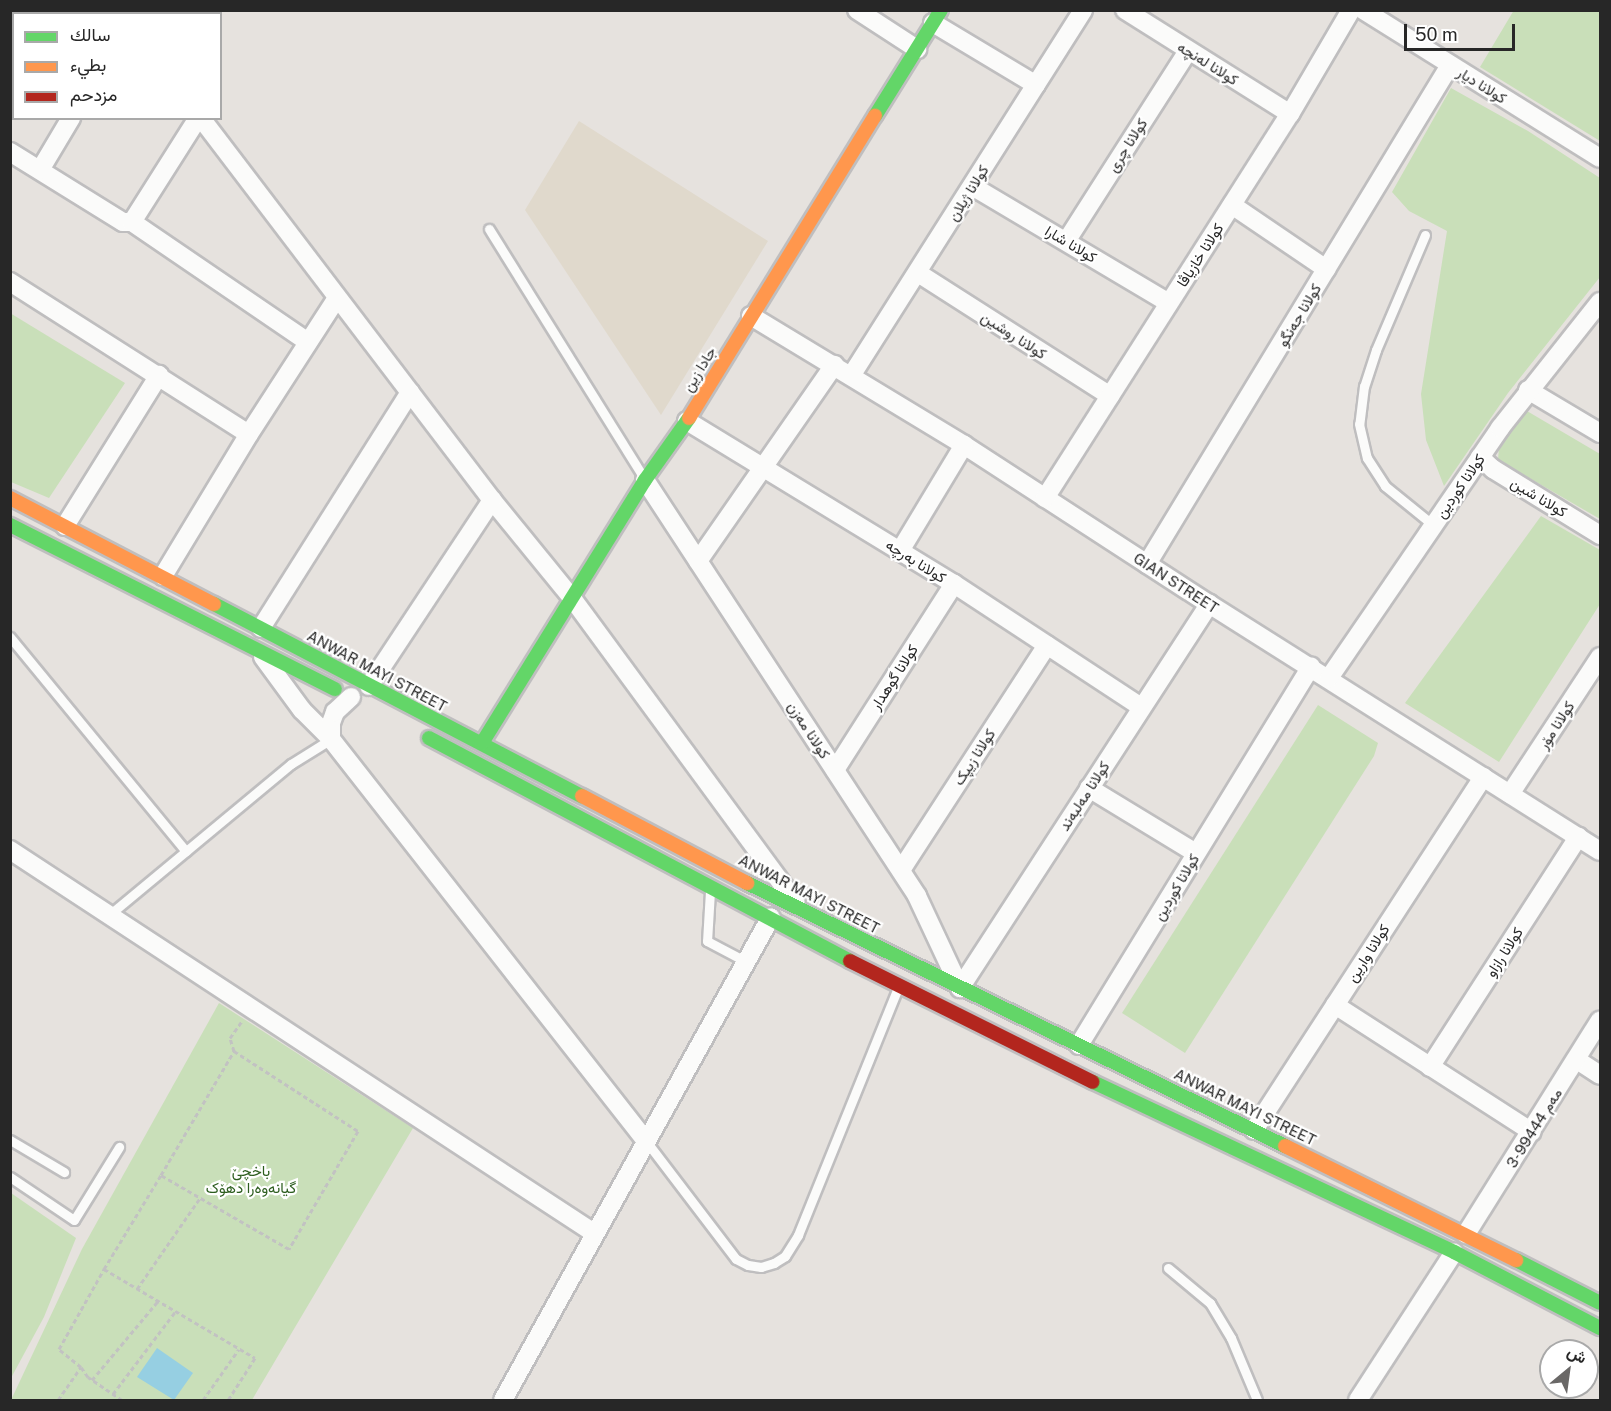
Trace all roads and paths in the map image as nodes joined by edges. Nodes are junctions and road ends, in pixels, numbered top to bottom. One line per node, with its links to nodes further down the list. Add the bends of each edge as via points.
1 (857, 10): 7 (street)
2 (1083, 10): 10 (street, کولانا ژیلان)
3 (1125, 10): 8 (street, کولانا لەنچە)
4 (1352, 10): 11 (street, کولانا خازیاڤا)
5 (1363, 10): 9 (street, کولانا دیار)
6 (937, 17): 7 (main road, جادا زین); 10 (street)
7 (917, 49): 30 (main road, جادا زین)
8 (1188, 51): 11 (street, کولانا لەنچە); 23 (street, کولانا چری)
9 (1450, 65): 16 (street, کولانا دیار); 24 (street, کولانا جەنگو)
10 (1036, 85): 18 (street, کولانا ژیلان)
11 (1290, 114): 19 (street, کولانا خازیاڤا)
12 (70, 120): 17 (street)
13 (198, 120): 20 (street)
14 (201, 120): 27 (street)
15 (10, 152): 17 (street)
16 (1600, 158)
17 (40, 170): 20 (street, via 123,222)
18 (972, 186): 23 (street, کولانا شارا); 25 (street, کولانا ژیلان)
19 (1232, 205): 24 (street); 29 (street, کولانا خازیاڤا)
20 (132, 222): 31 (street)
21 (489, 229): 44 (lane)
22 (1425, 235): 49 (lane, via 1376,350 1364,386 1359,424 1367,458 1385,486)
23 (1067, 240): 29 (street, کولانا شارا)
24 (1326, 269): 54 (street, کولانا جەنگو)
25 (918, 273): 34 (street, کولانا ژیلان); 37 (street, کولانا روشین)
26 (10, 282): 33 (street)
27 (337, 297): 31 (street); 36 (street)
28 (1600, 302): 35 (street, کولانا کوردین)
29 (1169, 303): 37 (street, کولانا خازیاڤا)
30 (751, 316): 32 (street, GIAN STREET); 38 (main road, جادا زین)
31 (308, 342): 40 (street)
32 (834, 366): 34 (street, GIAN STREET); 43 (street)
33 (159, 375): 40 (street); 50 (street)
34 (851, 376): 41 (street, GIAN STREET)
35 (1528, 390): 39 (street); 42 (street, کولانا کوردین)
36 (410, 392): 47 (street); 59 (street)
37 (1110, 396): 46 (street, کولانا خازیاڤا)
38 (687, 421): 43 (street, کولانا بەرچە); 44 (main road, جادا زین)
39 (1600, 433)
40 (249, 434): 55 (street)
41 (964, 445): 46 (street, GIAN STREET); 52 (street)
42 (1480, 457): 49 (street, کولانا کوردین); 51 (street, کولانا شین)
43 (762, 467): 52 (street, کولانا بەرچە); 53 (street)
44 (645, 480): 53 (street, کولانا مەزن); 57 (main road, جادا زین)
45 (10, 498): 50 (main road, ANWAR MAYI STREET)
46 (1045, 498): 54 (street, GIAN STREET)
47 (492, 500): 57 (street); 66 (street)
48 (10, 525): 62 (main road)
49 (1433, 525): 65 (street, کولانا کوردین)
50 (65, 526): 55 (main road, ANWAR MAYI STREET)
51 (1600, 535)
52 (900, 551): 56 (street, کولانا بەرچە)
53 (698, 561): 72 (street, کولانا مەزن)
54 (1147, 564): 58 (street, GIAN STREET)
55 (163, 576): 59 (main road, ANWAR MAYI STREET)
56 (954, 584): 61 (street, کولانا بەرچە); 72 (street, کولانا گوهدار)
57 (572, 598): 71 (main road, جادا زین); 85 (street)
58 (1209, 604): 64 (street, GIAN STREET); 68 (street, کولانا مەلبەند)
59 (261, 628): 66 (main road, ANWAR MAYI STREET)
60 (10, 637): 80 (lane)
61 (1047, 645): 68 (street, کولانا بەرچە); 83 (street, کولانا زیپک)
62 (259, 651): 67 (main road); 70 (street, via 302,710)
63 (1599, 662): 75 (street, کولانا مۆر)
64 (1311, 667): 65 (street, GIAN STREET); 82 (street, کولانا کوردین)
65 (1329, 678): 73 (street, GIAN STREET)
66 (369, 686): 71 (main road, ANWAR MAYI STREET)
67 (356, 700): 70 (street, via 335,712)
68 (1141, 707): 74 (street, کولانا مەلبەند)
69 (414, 730): 77 (main road)
70 (331, 740): 80 (lane, via 291,764); 102 (street)
71 (482, 743): 76 (main road, ANWAR MAYI STREET)
72 (835, 770): 83 (street, کولانا مەزن)
73 (1483, 777): 75 (street, GIAN STREET); 91 (street, کولانا وارین)
74 (1089, 788): 82 (street); 90 (street, کولانا مەلبەند)
75 (1510, 794): 78 (street, GIAN STREET)
76 (600, 804): 77 (main road); 85 (main road, ANWAR MAYI STREET)
77 (590, 824): 84 (main road)
78 (1578, 837): 81 (street, GIAN STREET); 97 (street, کولانا رازاو)
79 (10, 850): 86 (street)
80 (186, 851): 86 (lane)
81 (1600, 851)
82 (1196, 853): 94 (street, کولانا کوردین)
83 (901, 870): 90 (street, کولانا مەزن, via 933,926)
84 (710, 886): 87 (main road); 88 (lane, via 707,941)
85 (800, 910): 90 (main road, ANWAR MAYI STREET)
86 (109, 915): 92 (street)
87 (771, 917): 88 (street); 89 (main road)
88 (747, 962): 102 (street)
89 (899, 985): 102 (lane, via 798,1235 785,1256 774,1263 761,1267 736,1259); 110 (main road, via 1066,1069)
90 (960, 988): 94 (main road, ANWAR MAYI STREET)
91 (1335, 1005): 97 (street); 99 (street, کولانا وارین)
92 (250, 1007): 95 (path, via 231,1038); 108 (street)
93 (1600, 1020): 96 (street, مەم 99444-3)
94 (1079, 1045): 99 (main road, ANWAR MAYI STREET)
95 (234, 1051): 105 (path); 107 (path, via 358,1131 289,1249)
96 (1577, 1060): 98 (street); 100 (street, مەم 99444-3)
97 (1430, 1067): 100 (street)
98 (1600, 1075)
99 (1254, 1130): 109 (main road, ANWAR MAYI STREET)
100 (1533, 1132): 109 (street, مەم 99444-3)
101 (10, 1140): 104 (lane)
102 (646, 1141): 108 (street)
103 (119, 1147): 106 (lane, via 74,1220)
104 (64, 1172)
105 (161, 1175): 107 (path); 112 (path)
106 (10, 1177)
107 (200, 1198): 113 (path)
108 (594, 1233): 126 (street)
109 (1466, 1234): 115 (main road, ANWAR MAYI STREET)
110 (1454, 1252): 117 (main road); 128 (street)
111 (1168, 1268): 127 (lane, via 1210,1303 1231,1338)
112 (104, 1269): 113 (path); 119 (path, via 59,1349)
113 (137, 1289): 114 (path)
114 (158, 1301): 116 (path); 120 (path)
115 (1600, 1303)
116 (175, 1311): 118 (path); 121 (path)
117 (1600, 1328)
118 (239, 1349): 124 (path); 125 (path, via 255,1358)
119 (81, 1367): 120 (path); 122 (path)
120 (92, 1380): 121 (path)
121 (113, 1394): 123 (path)
122 (58, 1401)
123 (122, 1401)
124 (203, 1401)
125 (228, 1401)
126 (503, 1401)
127 (1257, 1401)
128 (1358, 1401)

